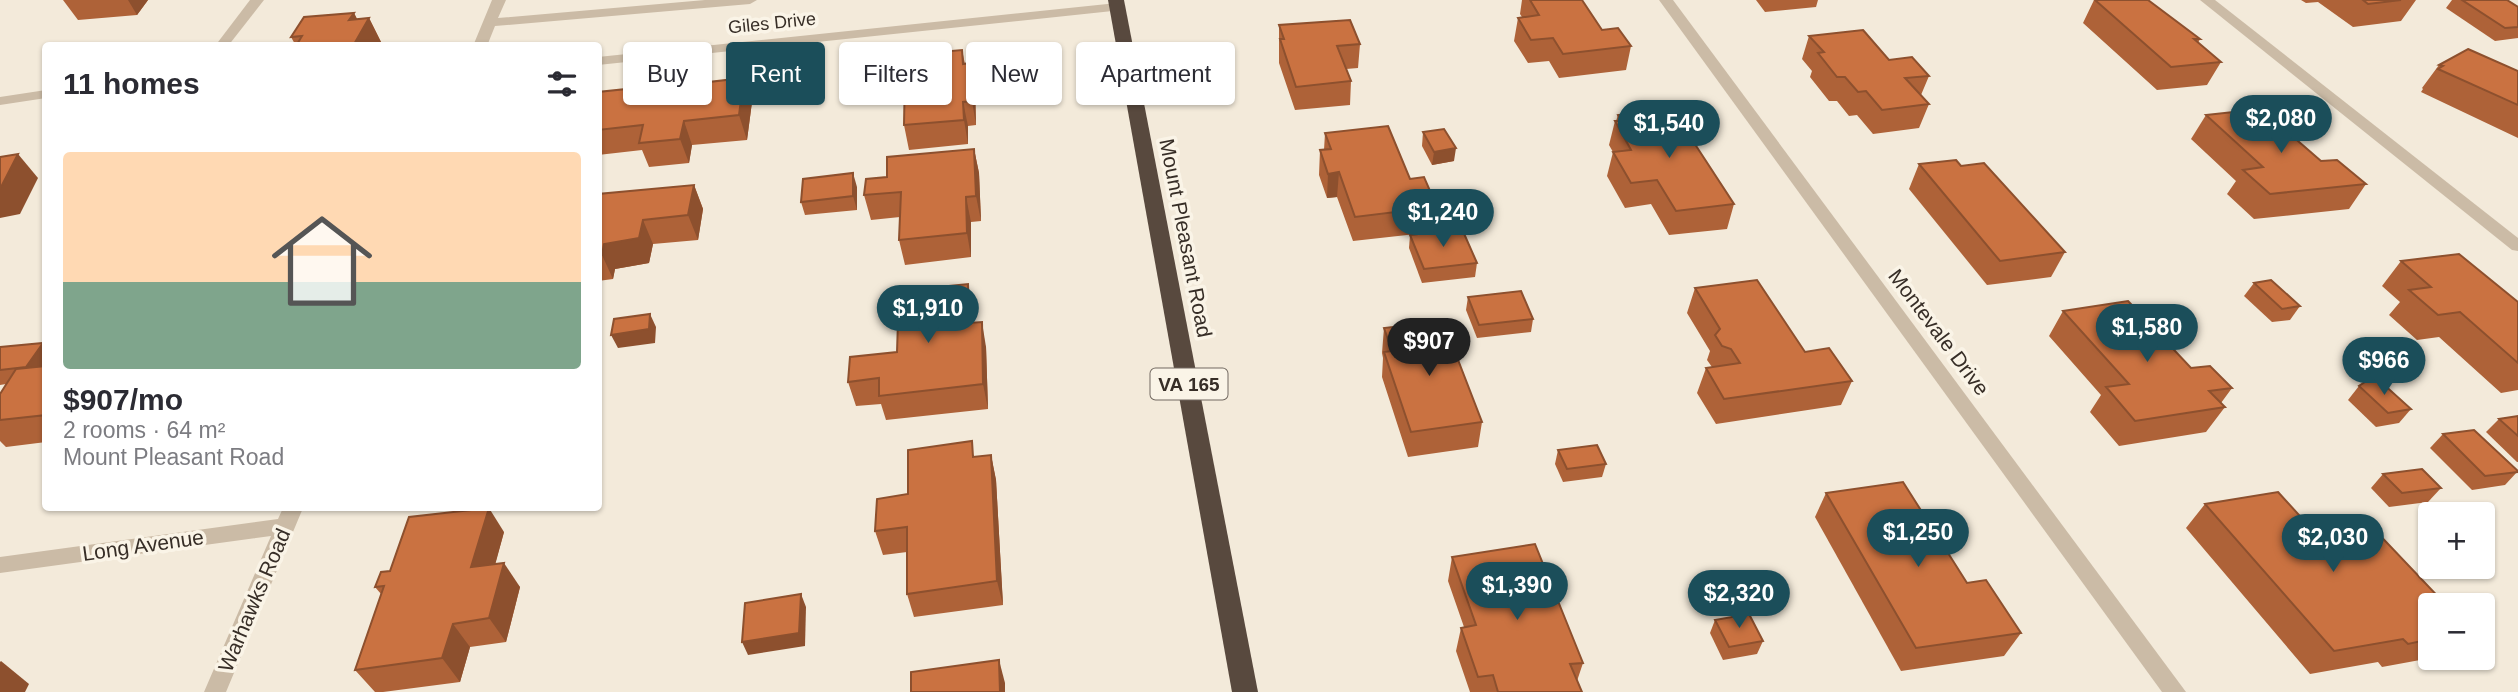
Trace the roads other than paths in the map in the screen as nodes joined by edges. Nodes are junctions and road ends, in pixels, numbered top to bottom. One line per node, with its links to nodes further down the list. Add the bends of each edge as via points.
1 (257, 0): 8 (street)
2 (499, 0): 7 (street)
3 (750, 0): 7 (street, Giles Drive)
4 (1667, 0): 20 (street, Montevale Drive)
5 (2207, 0): 14 (street)
6 (1117, 4): 10 (street, Giles Drive); 19 (highway, Mount Pleasant Road / VA 165)
7 (489, 23): 9 (street)
8 (223, 42)
9 (482, 42)
10 (602, 61)
11 (42, 95): 12 (street)
12 (0, 102)
13 (2518, 229): 14 (street)
14 (2500, 231): 15 (street)
15 (2518, 246)
16 (290, 517): 17 (street, Long Avenue); 18 (street, Warhawks Road)
17 (0, 565)
18 (215, 692)
19 (1245, 692)
20 (2175, 692)

